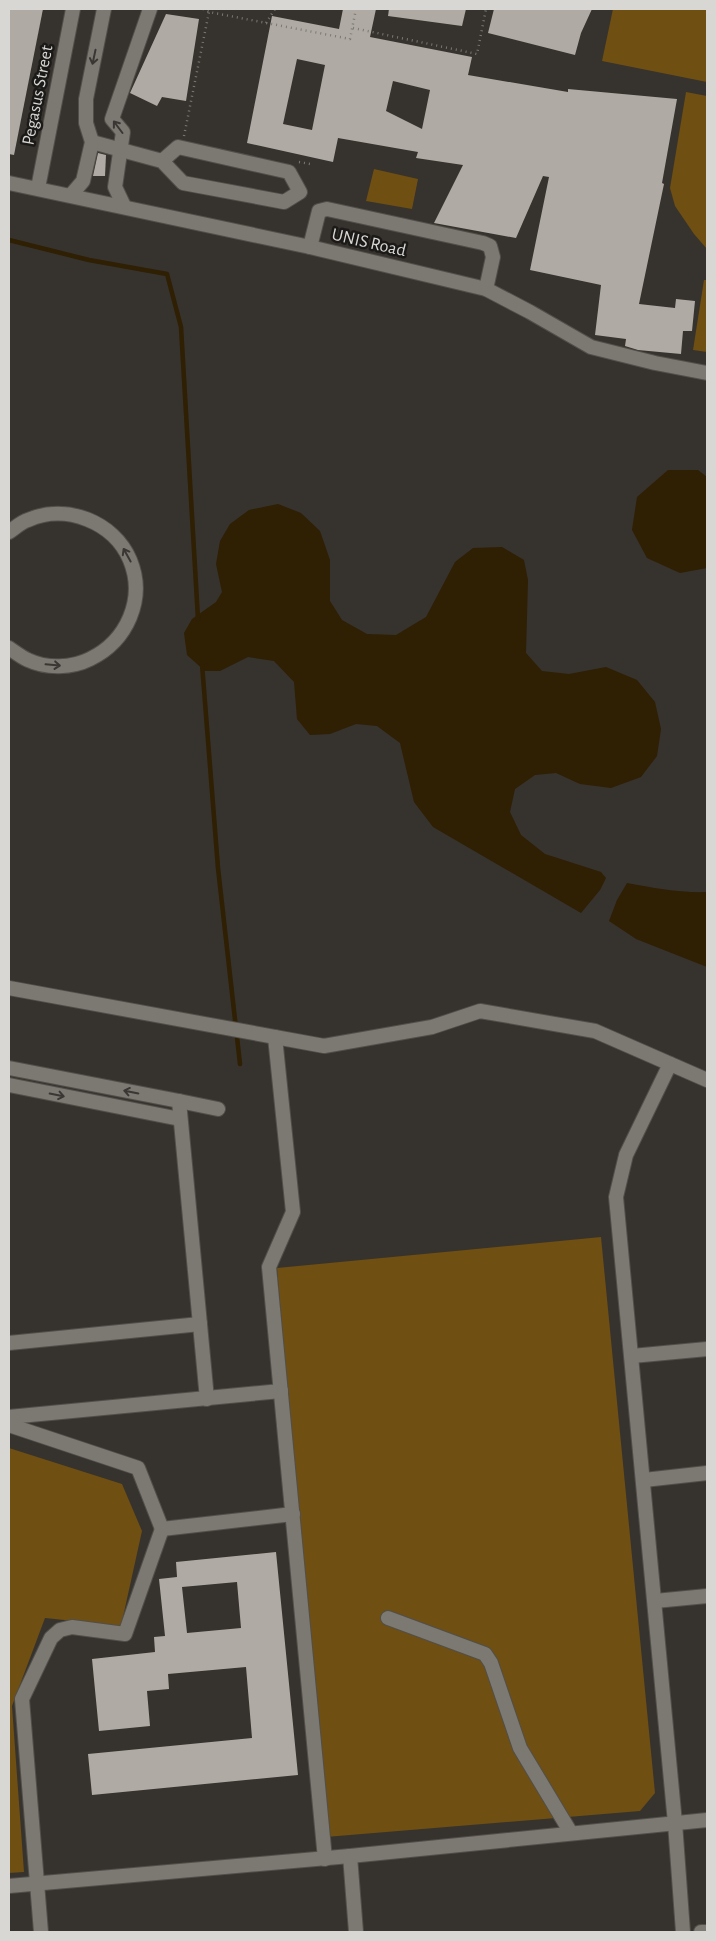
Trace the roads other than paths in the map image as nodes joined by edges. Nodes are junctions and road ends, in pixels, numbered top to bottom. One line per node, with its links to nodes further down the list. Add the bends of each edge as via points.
1 (73, 9): 8 (street, Pegasus Street)
2 (104, 9): 4 (street, one-way to 4, via 86,100 86,123)
3 (150, 9): 5 (street, one-way to 3, via 123,132 112,119)
4 (92, 142): 5 (street); 9 (street, via 83,181)
5 (121, 149): 6 (street); 10 (street, via 115,187)
6 (162, 161): 6 (street, via 183,183 284,202 300,192 290,172 206,153 178,147)
7 (9, 182): 8 (street, UNIS Road)
8 (38, 188): 9 (street, UNIS Road)
9 (71, 195): 10 (street, UNIS Road)
10 (124, 206): 11 (street, UNIS Road)
11 (310, 247): 12 (street, UNIS Road); 12 (street, via 318,211 327,209 483,243 490,246 494,257)
12 (486, 289): 13 (street, UNIS Road, via 591,348)
13 (707, 373)
14 (9, 532): 15 (street, one-way to 14, via 28,660 54,667 80,664 104,652 126,626 133,610 136,584 130,560 117,540 98,524 76,515 52,513 28,520)
15 (9, 648)
16 (9, 988): 17 (street)
17 (276, 1037): 18 (street, via 324,1046 432,1027 480,1011 595,1031); 31 (street, via 293,1212 268,1267)
18 (670, 1064): 21 (street); 30 (street, via 626,1154 616,1197)
19 (9, 1068): 20 (street)
20 (35, 1073): 23 (street); 24 (street, one-way to 20)
21 (707, 1080)
22 (9, 1085): 23 (street)
23 (32, 1090): 26 (street, one-way to 26)
24 (179, 1101): 25 (street); 26 (street)
25 (218, 1109)
26 (180, 1119): 27 (street)
27 (200, 1324): 28 (street); 32 (street)
28 (9, 1343)
29 (707, 1349): 30 (street)
30 (632, 1356): 36 (street)
31 (281, 1391): 32 (street); 37 (street)
32 (207, 1399): 33 (street)
33 (9, 1417)
34 (9, 1425): 38 (street, via 138,1468)
35 (707, 1473): 36 (street)
36 (644, 1480): 40 (street)
37 (293, 1514): 38 (street); 46 (street)
38 (162, 1529): 47 (street, via 125,1634 72,1627 60,1630 51,1638 22,1699)
39 (707, 1596): 40 (street)
40 (655, 1601): 43 (street)
41 (388, 1618): 44 (street, via 485,1654 520,1748)
42 (707, 1820): 43 (street)
43 (675, 1823): 44 (street); 51 (street)
44 (571, 1833): 45 (street)
45 (350, 1856): 46 (street); 50 (street)
46 (325, 1859): 47 (street)
47 (36, 1884): 48 (street); 49 (street)
48 (9, 1886)
49 (41, 1932)
50 (356, 1932)
51 (682, 1932)
52 (701, 1932): 53 (street)
53 (707, 1932)

